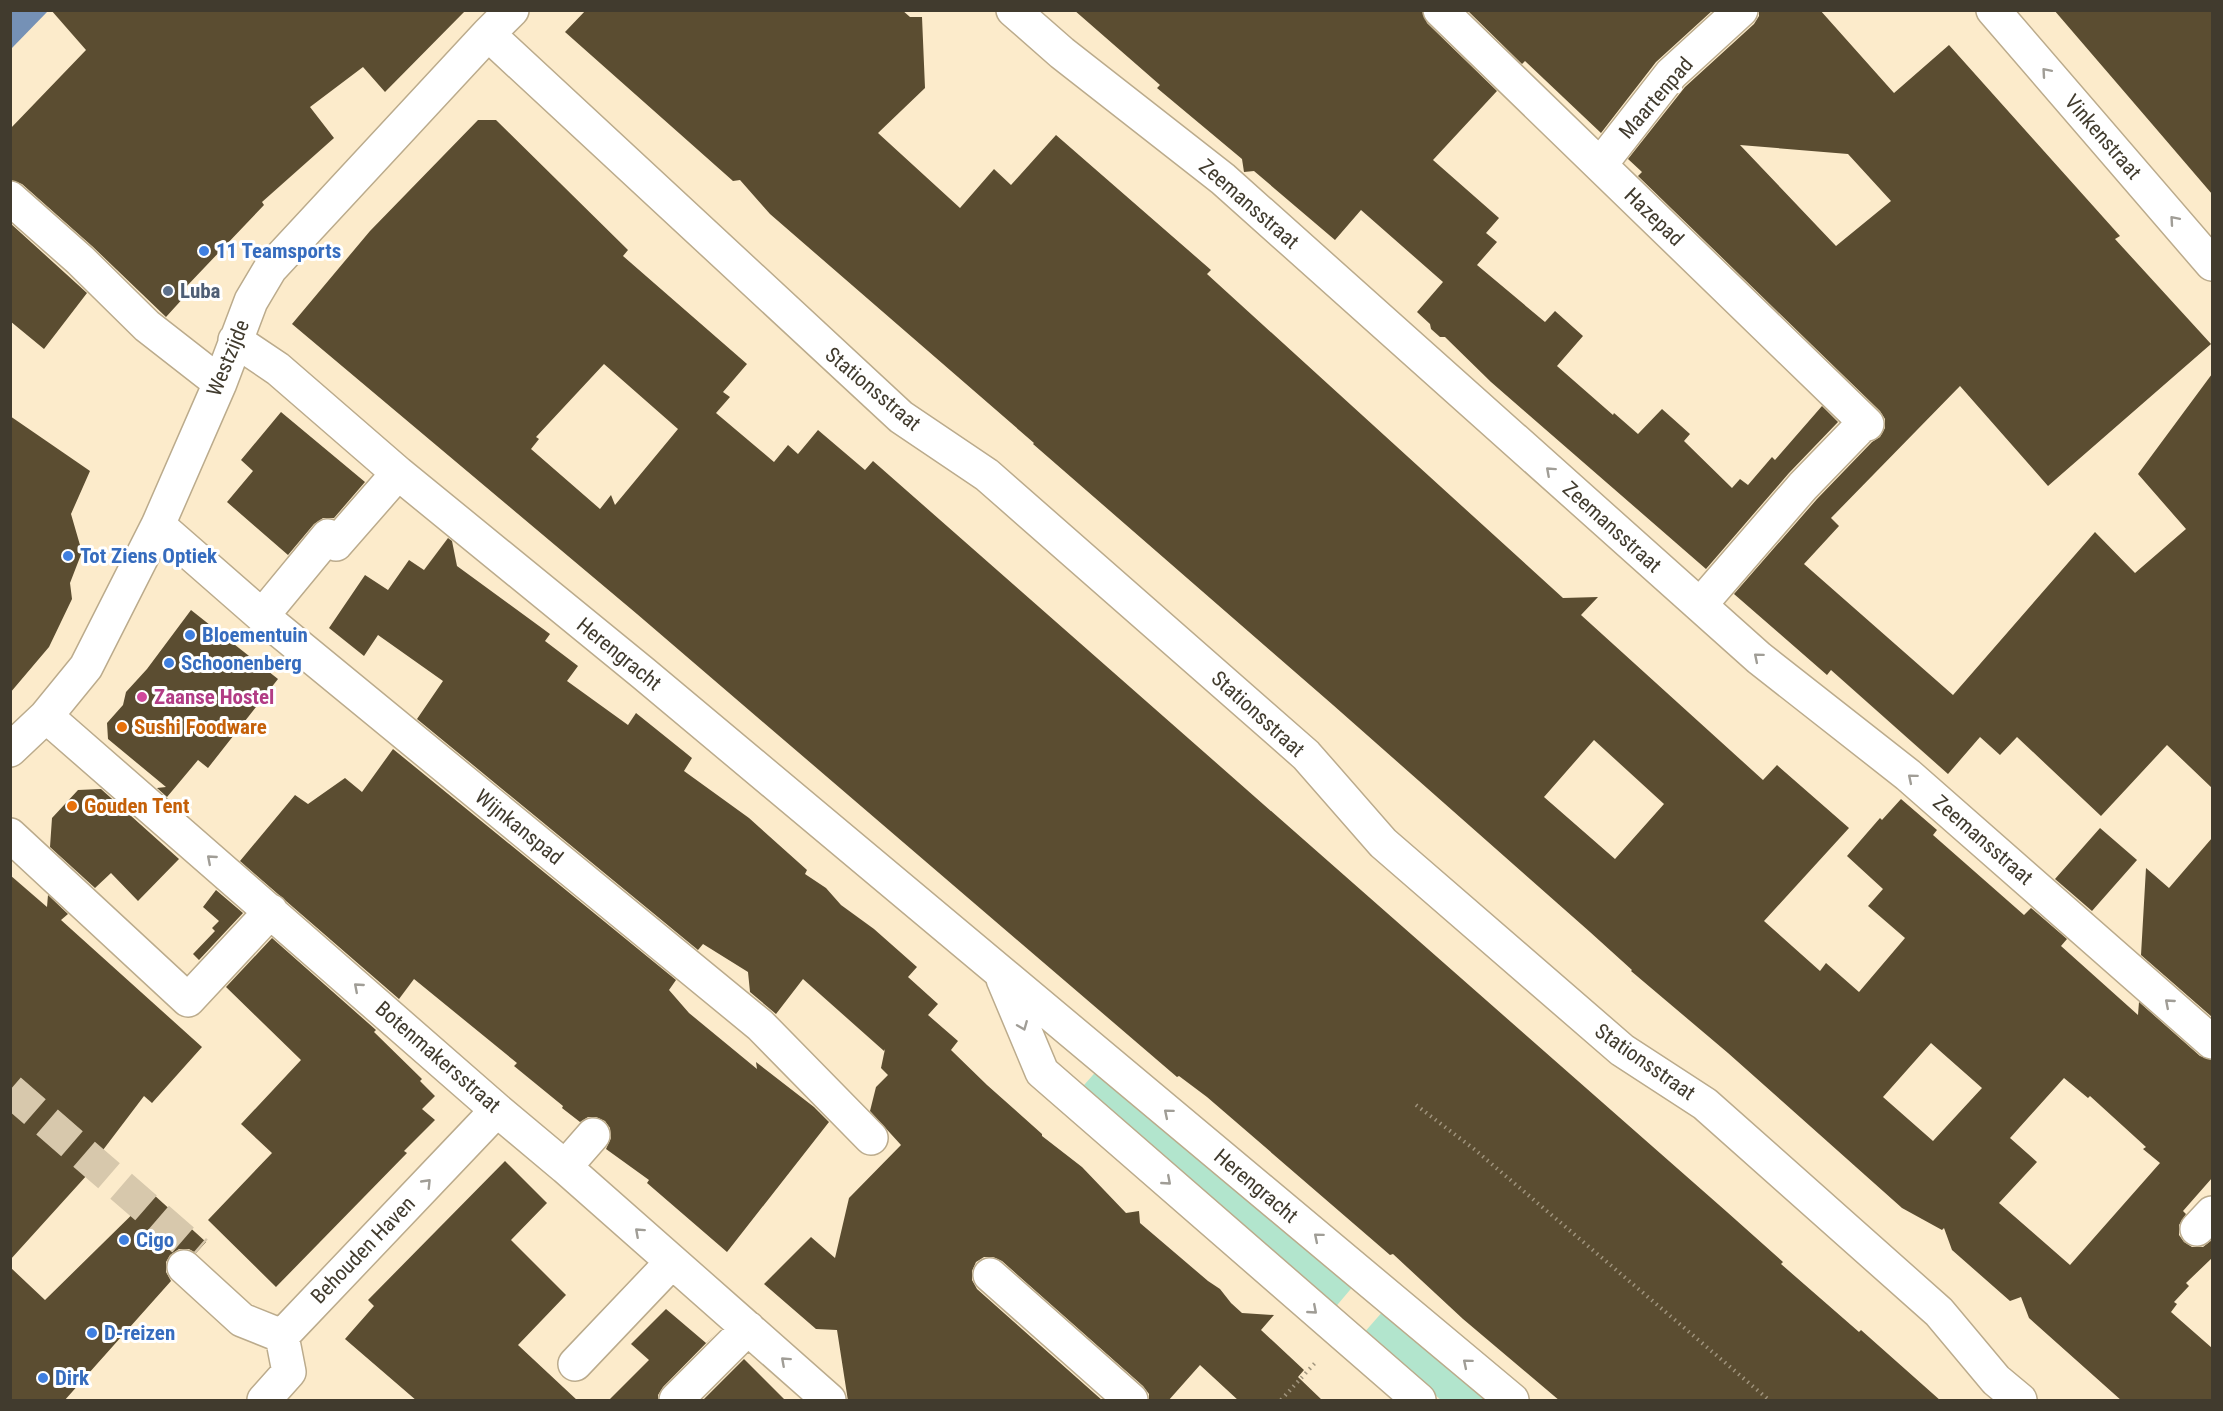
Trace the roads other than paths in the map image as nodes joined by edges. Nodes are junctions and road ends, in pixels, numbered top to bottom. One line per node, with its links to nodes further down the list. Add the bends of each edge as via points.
1 (512, 10): 6 (street, Westzijde)
2 (1013, 10): 14 (street, Zeemansstraat, one-way to 2, via 1223,179)
3 (1741, 10): 7 (street, Maartenpad, via 1671,74)
4 (1993, 10): 9 (street, Vinkenstraat, one-way to 4)
5 (1450, 20): 7 (street, Hazepad)
6 (488, 34): 10 (street, Westzijde, via 270,269); 38 (street, Stationsstraat, via 901,417 987,475 1306,755 1383,843 1622,1050 1705,1104 1939,1312 1996,1380)
7 (1600, 165): 14 (street, Hazepad, via 1866,423 1803,486)
8 (10, 198): 11 (street, via 147,326)
9 (2212, 264)
10 (235, 340): 11 (street, Westzijde); 12 (street, Herengracht, via 278,369)
11 (220, 383): 13 (street, Westzijde)
12 (398, 473): 15 (street, via 336,544 328,536); 20 (street, Herengracht)
13 (158, 525): 15 (street, Wijnkanspad); 16 (street, Westzijde, via 86,667)
14 (1700, 605): 21 (street, Zeemansstraat, one-way to 14, via 1908,775 1758,658)
15 (262, 616): 24 (street, Wijnkanspad, via 760,1025)
16 (46, 716): 17 (street, Westzijde); 19 (street, Botenmakersstraat, one-way to 16)
17 (10, 750)
18 (10, 835): 19 (street, via 188,1000)
19 (271, 910): 22 (street, Botenmakersstraat, one-way to 19)
20 (1000, 972): 36 (street, Herengracht, one-way to 36, via 1042,1072); 37 (street, Herengracht, one-way to 20)
21 (2212, 1042)
22 (497, 1110): 25 (street, Botenmakersstraat); 30 (street, Behouden Haven, one-way to 22)
23 (593, 1135): 25 (street)
24 (871, 1138)
25 (565, 1167): 27 (street, Botenmakersstraat, one-way to 25)
26 (190, 1259): 30 (street, via 242,1320)
27 (672, 1262): 29 (street, Botenmakersstraat); 31 (street)
28 (990, 1275): 35 (street)
29 (748, 1328): 33 (street); 34 (street, Botenmakersstraat, one-way to 29)
30 (282, 1336): 32 (street, via 289,1372)
31 (575, 1364)
32 (264, 1401)
33 (676, 1401)
34 (829, 1401)
35 (1131, 1401)
36 (1419, 1401)
37 (1512, 1401)
38 (2020, 1401)

